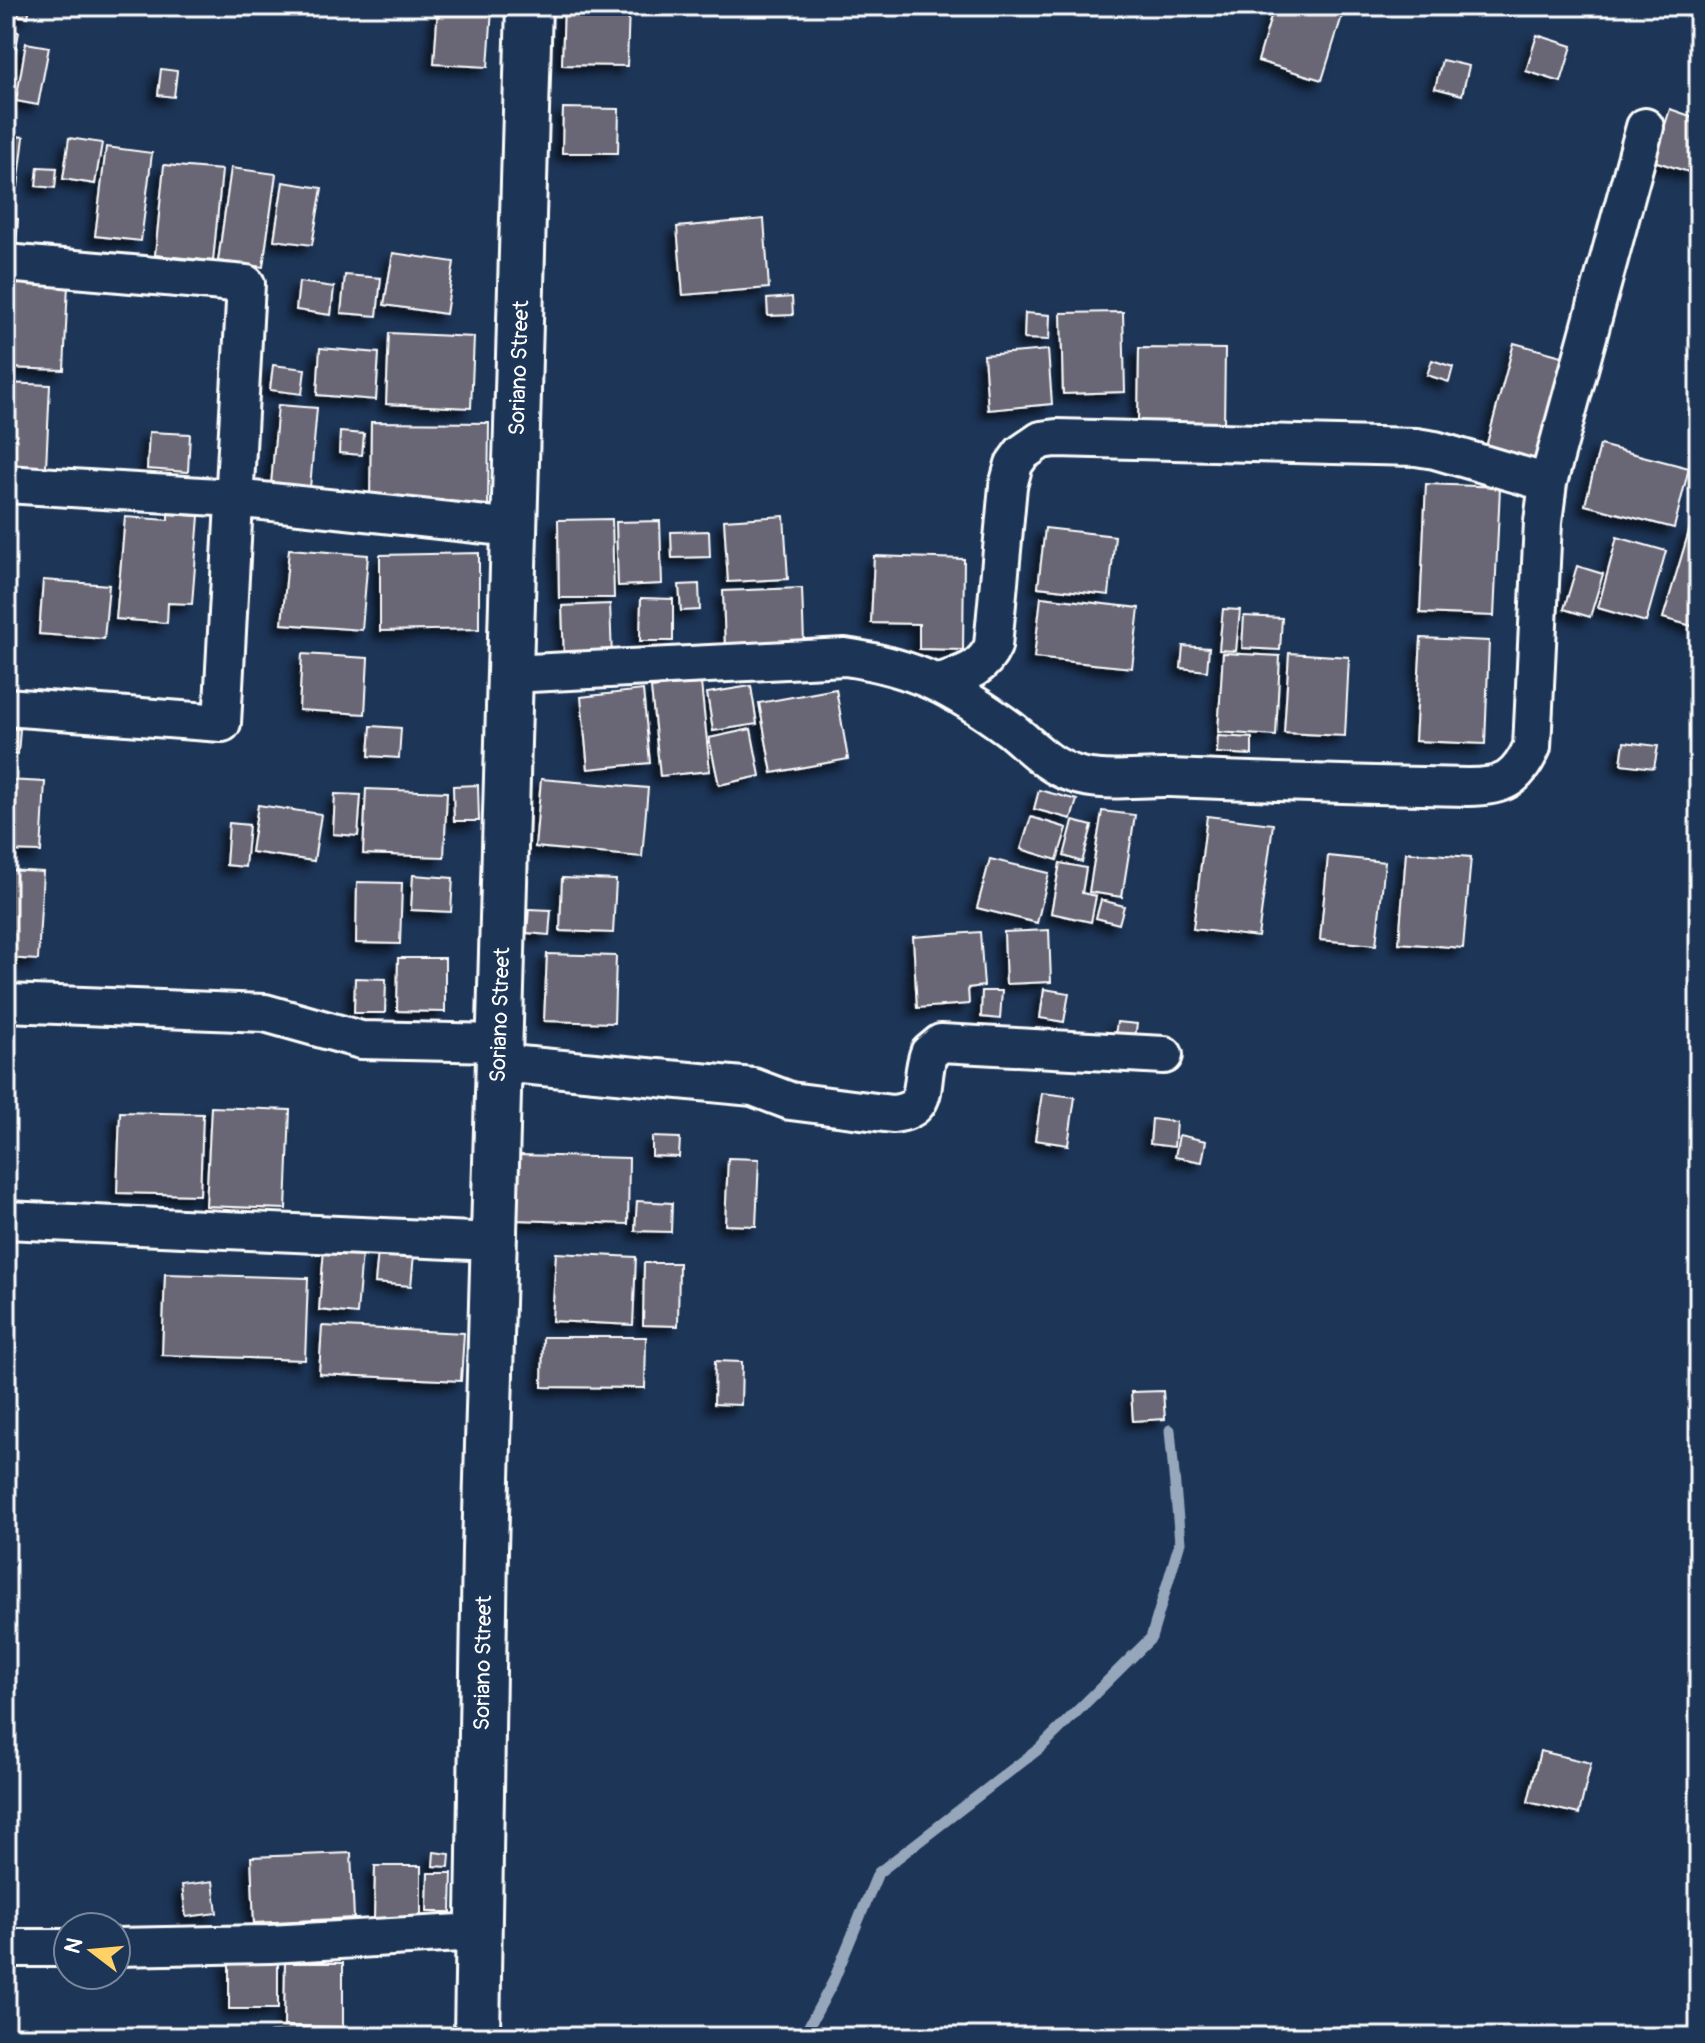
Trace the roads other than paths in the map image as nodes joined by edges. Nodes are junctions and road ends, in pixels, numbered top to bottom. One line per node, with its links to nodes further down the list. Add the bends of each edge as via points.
1 (529, 6): 7 (main road, Soriano Street)
2 (1645, 127): 4 (street)
3 (6, 263): 6 (street, via 246,284)
4 (1548, 483): 9 (street, via 1416,447 1041,440 1014,464 1008,486 993,646 977,668); 9 (street, via 1532,747 1506,782 1468,787 1087,778 1049,762 971,701)
5 (6, 484): 6 (street)
6 (234, 498): 7 (street); 10 (street, via 222,723)
7 (514, 528): 8 (main road, Soriano Street)
8 (510, 674): 9 (street, via 845,657 894,665); 12 (main road, Soriano Street)
9 (938, 683)
10 (6, 707)
11 (6, 1003): 12 (street, via 265,1013 361,1040)
12 (499, 1053): 13 (street, via 753,1087 790,1101 892,1114 916,1108 929,1053 941,1043); 15 (main road, Soriano Street)
13 (1164, 1055)
14 (6, 1220): 15 (street)
15 (494, 1242): 16 (main road, Soriano Street)
16 (478, 1932): 17 (street); 20 (main road, Soriano Street)
17 (132, 1947)
18 (6, 1948): 19 (street)
19 (52, 1948)
20 (477, 2031)

